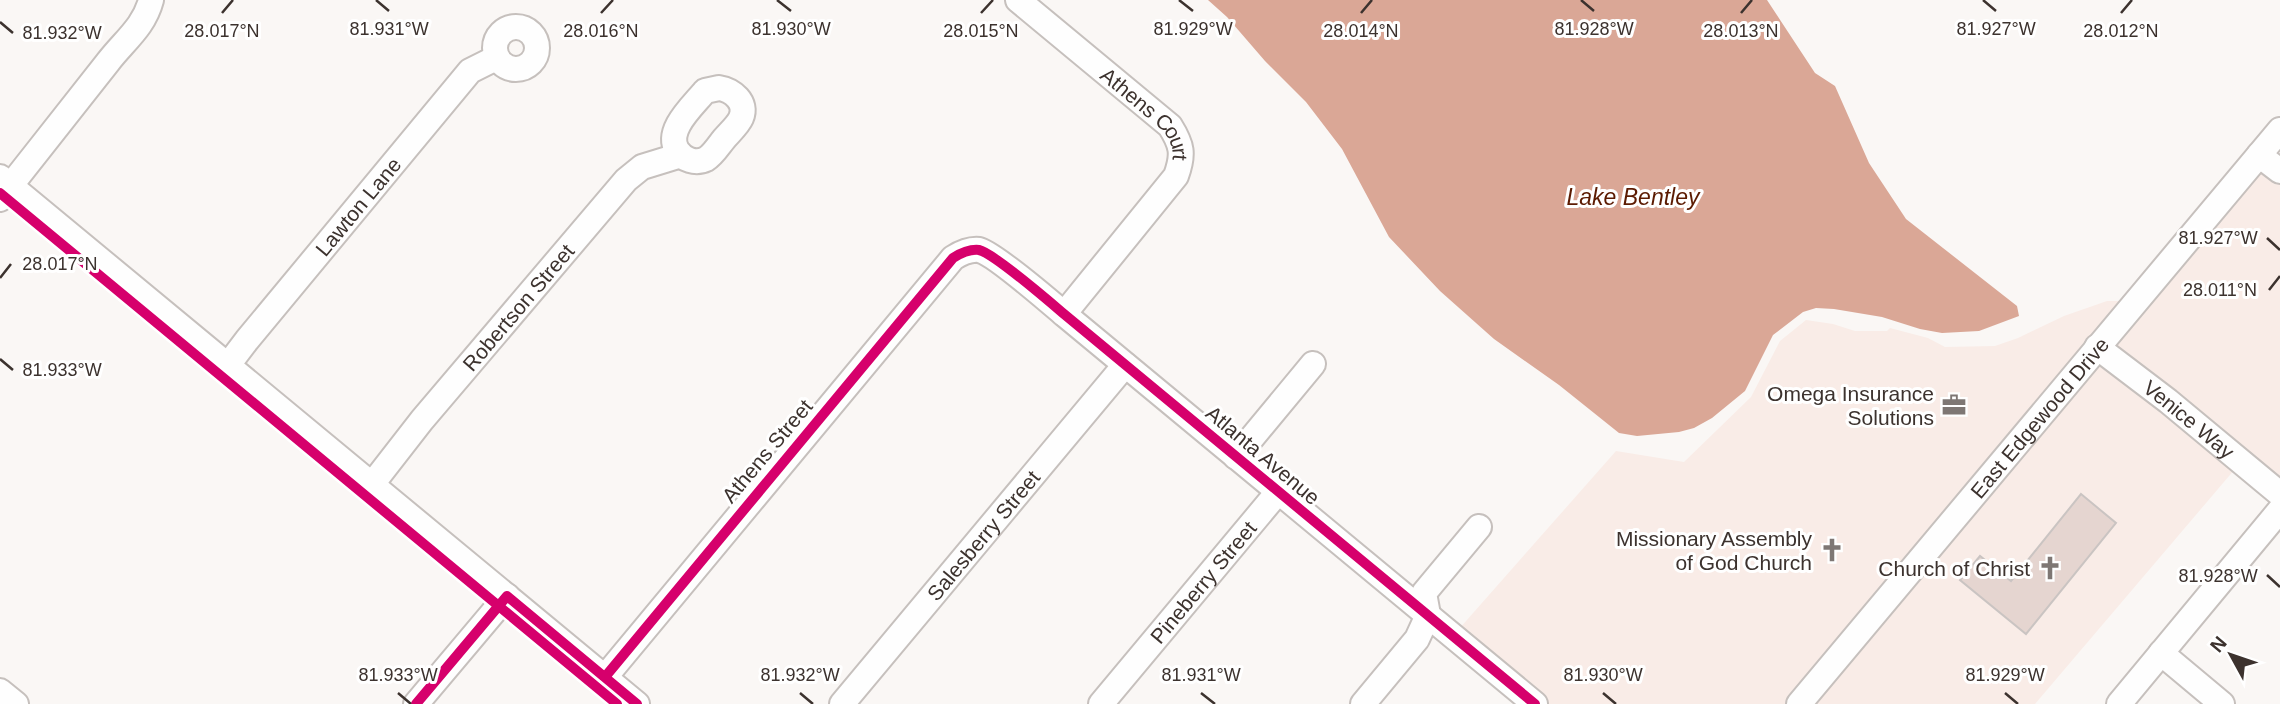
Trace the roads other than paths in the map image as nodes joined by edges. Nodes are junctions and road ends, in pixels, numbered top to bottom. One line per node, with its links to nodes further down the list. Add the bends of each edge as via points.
1 (151, 0): 8 (street, via 136,32)
2 (1018, 0): 10 (street, Athens Court, via 1170,126 1180,141 1176,176)
3 (496, 58): 13 (street, Lawton Lane, via 470,71)
4 (2280, 130): 6 (street, East Edgewood Drive)
5 (681, 155): 16 (street, Robertson Street, via 642,167 626,180)
6 (2259, 155): 7 (street); 11 (street, East Edgewood Drive)
7 (2280, 171)
8 (4, 187): 13 (street)
9 (961, 253): 10 (street, Atlanta Avenue, via 981,250); 24 (street, Athens Street)
10 (1064, 314): 14 (street, Atlanta Avenue)
11 (2097, 347): 18 (street, Venice Way); 33 (street, East Edgewood Drive)
12 (1313, 364): 15 (street)
13 (228, 365): 16 (street)
14 (1125, 365): 15 (street, Atlanta Avenue); 29 (street, Salesberry Street)
15 (1236, 457): 17 (street, Atlanta Avenue)
16 (373, 483): 21 (street)
17 (1278, 492): 22 (street, Atlanta Avenue); 30 (street, Pineberry Street)
18 (2280, 494)
19 (2280, 510): 23 (street)
20 (1479, 527): 22 (street, via 1424,593)
21 (507, 596): 24 (street); 27 (street)
22 (1428, 615): 31 (street, via 1417,639); 32 (street, Atlanta Avenue)
23 (2161, 653): 34 (street); 35 (street)
24 (605, 677): 28 (street)
25 (0, 691): 26 (street)
26 (16, 704)
27 (416, 704)
28 (638, 704)
29 (842, 704)
30 (1101, 704)
31 (1363, 704)
32 (1535, 704)
33 (1799, 704)
34 (2119, 704)
35 (2222, 704)

